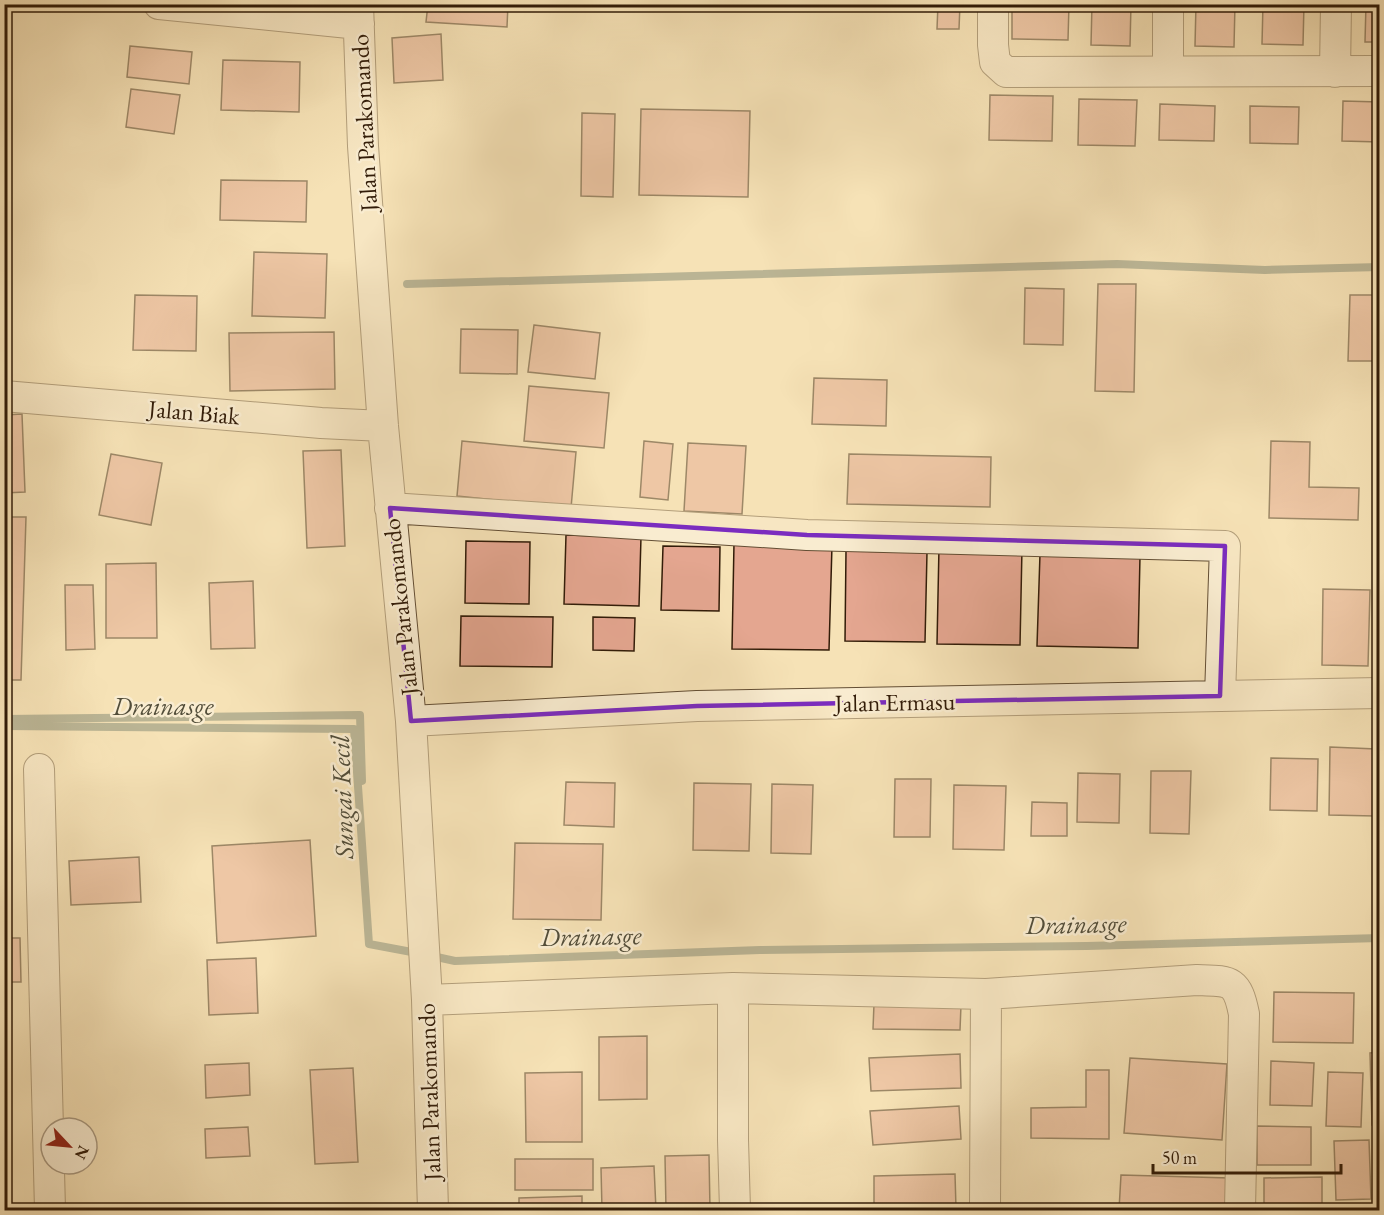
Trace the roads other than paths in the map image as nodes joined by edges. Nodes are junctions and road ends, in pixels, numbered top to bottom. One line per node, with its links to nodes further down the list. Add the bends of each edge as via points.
1 (159, 4): 5 (street)
2 (993, 4): 6 (street, via 995,62 1006,72)
3 (1168, 4): 6 (street)
4 (1336, 4): 8 (street)
5 (358, 14): 10 (street, Jalan Parakomando, via 363,146)
6 (1168, 71): 8 (street)
7 (1380, 71): 8 (street)
8 (1335, 72)
9 (4, 396): 10 (street, Jalan Biak)
10 (383, 426): 11 (street, Jalan Parakomando)
11 (390, 508): 13 (street, via 807,535 1225,546); 14 (street, Jalan Parakomando)
12 (1380, 693): 13 (street, Jalan Ermasu)
13 (1220, 696): 14 (street, Jalan Ermasu, via 697,706)
14 (411, 721): 18 (street, Jalan Parakomando)
15 (39, 769): 19 (street)
16 (733, 988): 17 (street); 18 (street); 21 (street)
17 (986, 994): 22 (street); 23 (street, via 1197,980 1231,985 1240,995 1244,1014)
18 (427, 1000): 20 (street, Jalan Parakomando)
19 (50, 1210)
20 (433, 1210)
21 (735, 1210)
22 (985, 1210)
23 (1240, 1210)

